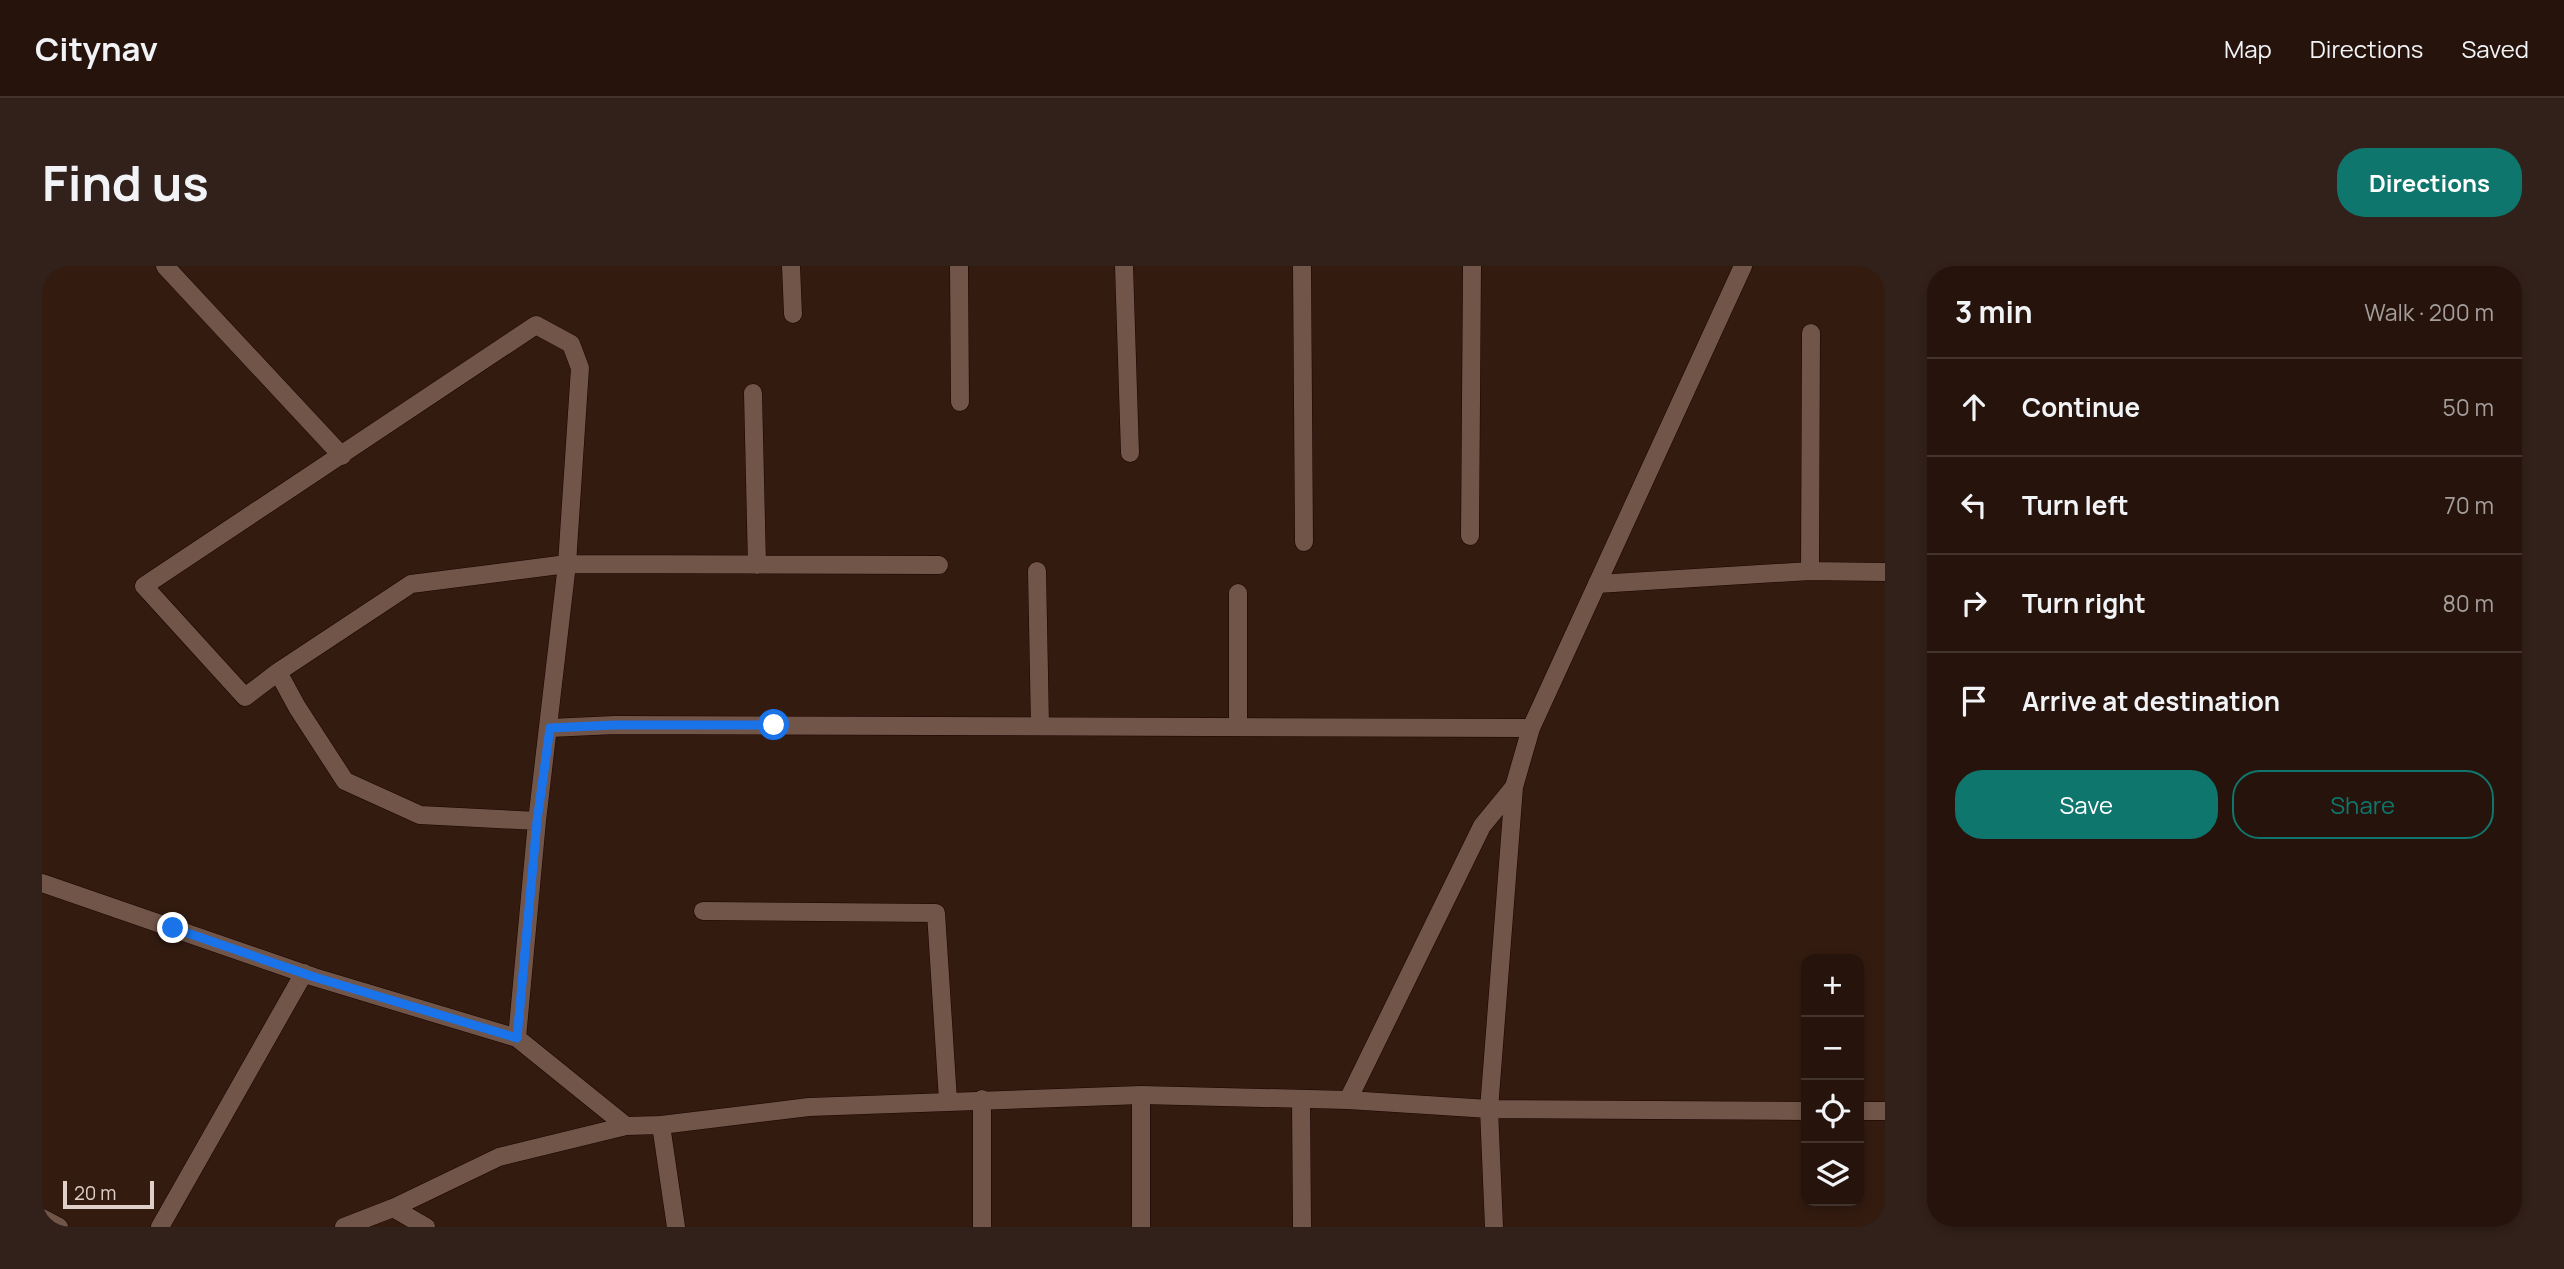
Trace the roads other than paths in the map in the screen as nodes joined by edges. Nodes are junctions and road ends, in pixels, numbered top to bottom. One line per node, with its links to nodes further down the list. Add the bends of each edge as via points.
1 (164, 266): 13 (street)
2 (791, 266): 8 (street)
3 (959, 266): 11 (street)
4 (1124, 266): 12 (street)
5 (1302, 266): 15 (street)
6 (1472, 266): 14 (street)
7 (1743, 266): 22 (street)
8 (793, 314)
9 (1811, 333): 20 (street)
10 (753, 393): 17 (street)
11 (960, 402)
12 (1130, 453)
13 (342, 456): 16 (street, via 536,324 570,344 580,368); 24 (street, via 144,586 245,697)
14 (1470, 536)
15 (1304, 542)
16 (568, 565): 17 (street); 24 (street, via 411,584); 27 (street)
17 (757, 565): 18 (street)
18 (939, 565)
19 (1037, 570): 25 (street)
20 (1810, 571): 21 (street); 22 (street)
21 (1885, 572)
22 (1597, 584): 28 (street)
23 (1238, 593): 26 (street)
24 (278, 673): 30 (street, via 345,781 420,815)
25 (1040, 726): 26 (street); 27 (street)
26 (1238, 727): 28 (street)
27 (550, 728): 30 (street)
28 (1531, 728): 29 (street)
29 (1514, 787): 39 (street, via 1482,827); 40 (street)
30 (537, 821): 34 (street)
31 (42, 883): 33 (street)
32 (703, 911): 38 (street, via 936,913)
33 (304, 973): 34 (street); 49 (street)
34 (517, 1038): 45 (street)
35 (1141, 1094): 36 (street); 37 (street); 54 (street)
36 (982, 1099): 38 (street); 53 (street)
37 (1301, 1099): 39 (street); 55 (street)
38 (948, 1100): 44 (street, via 809,1107)
39 (1348, 1100): 40 (street)
40 (1489, 1109): 41 (street); 56 (street)
41 (1801, 1111)
42 (1864, 1111): 43 (street)
43 (1885, 1111)
44 (661, 1125): 45 (street); 52 (street)
45 (626, 1126): 46 (street, via 499,1157)
46 (393, 1208): 50 (street); 51 (street)
47 (42, 1218): 48 (street)
48 (59, 1227)
49 (160, 1227)
50 (344, 1227)
51 (426, 1227)
52 (676, 1227)
53 (982, 1227)
54 (1141, 1227)
55 (1302, 1227)
56 (1494, 1227)

